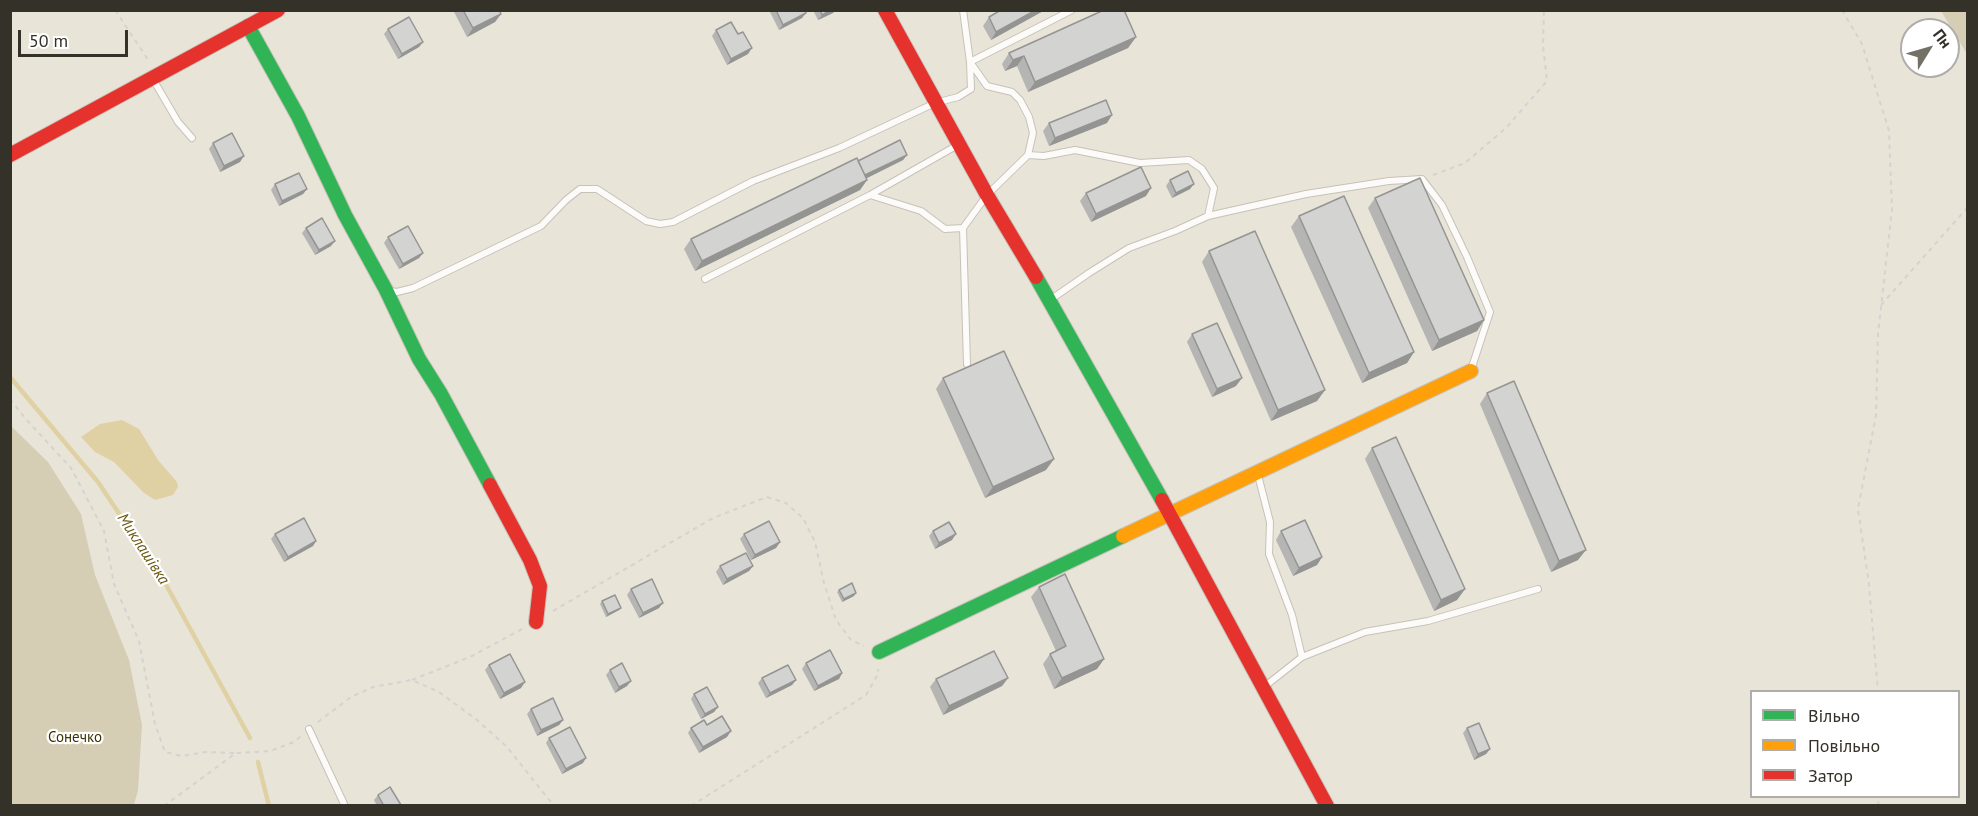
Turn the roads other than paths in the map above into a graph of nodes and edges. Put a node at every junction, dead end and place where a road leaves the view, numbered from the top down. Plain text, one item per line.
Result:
1 (278, 10) edge
2 (885, 10) edge
3 (963, 10) edge
4 (1072, 10) edge
5 (248, 26) junction
6 (970, 62) junction
7 (155, 76) junction
8 (935, 103) junction
9 (192, 138) dead end
10 (958, 145) junction
11 (10, 154) edge
12 (1028, 155) junction
13 (870, 195) junction
14 (987, 195) junction
15 (1208, 216) junction
16 (963, 228) junction
17 (705, 279) dead end
18 (386, 290) junction
19 (1050, 301) junction
20 (967, 364) dead end
21 (1471, 371) joint
22 (1258, 472) junction
23 (1170, 514) junction
24 (1538, 589) dead end
25 (536, 622) road end
26 (879, 652) road end
27 (1302, 657) junction
28 (1263, 687) junction
29 (309, 729) road end
30 (345, 806) edge
31 (1327, 806) edge

1 - 5 street
2 - 8 street
3 - 6 lane
4 - 6 lane
5 - 7 street
5 - 18 street
6 - 8 lane
6 - 12 lane
7 - 9 lane
7 - 11 street
8 - 10 street
8 - 18 lane
10 - 13 lane
10 - 14 street
12 - 14 lane
12 - 15 lane
13 - 16 lane
13 - 17 lane
14 - 16 lane
14 - 19 street
15 - 19 lane
15 - 21 lane
16 - 20 lane
18 - 25 street
19 - 23 street
21 - 22 street
22 - 23 street
22 - 27 lane
23 - 26 street
23 - 28 street
24 - 27 lane
27 - 28 lane
28 - 31 street
29 - 30 lane

